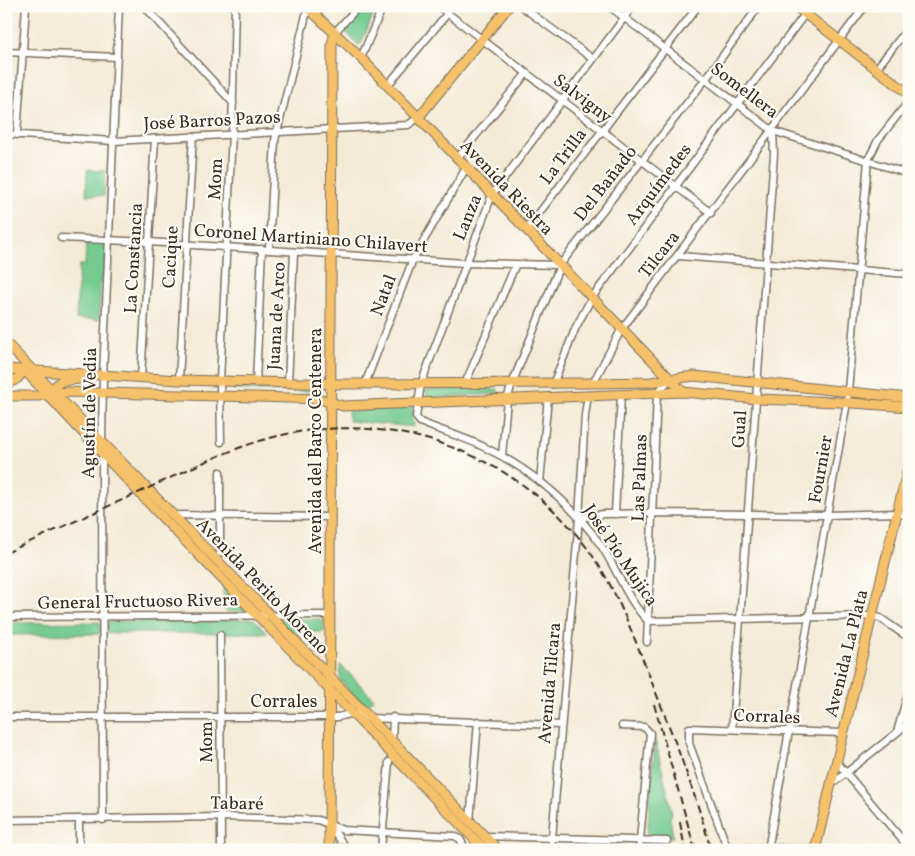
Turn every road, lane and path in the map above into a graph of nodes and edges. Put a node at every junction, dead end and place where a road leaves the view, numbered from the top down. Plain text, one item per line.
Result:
1 (26, 6) edge
2 (119, 6) edge
3 (144, 6) edge
4 (235, 6) edge
5 (359, 6) edge
6 (383, 6) edge
7 (438, 6) edge
8 (509, 6) edge
9 (521, 6) edge
10 (609, 6) edge
11 (633, 6) edge
12 (698, 6) edge
13 (759, 6) edge
14 (795, 6) edge
15 (865, 6) edge
16 (307, 7) edge
17 (447, 14) junction
18 (805, 14) junction
19 (624, 18) junction
20 (909, 27) edge
21 (335, 32) junction
22 (481, 40) junction
23 (839, 40) junction
24 (665, 49) junction
25 (6, 52) edge
26 (22, 53) junction
27 (117, 57) junction
28 (361, 58) junction
29 (593, 59) junction
30 (876, 69) junction
31 (526, 74) junction
32 (705, 80) junction
33 (387, 86) junction
34 (909, 94) edge
35 (561, 101) junction
36 (909, 102) edge
37 (233, 103) junction
38 (738, 105) junction
39 (418, 118) junction
40 (332, 130) junction
41 (601, 130) junction
42 (773, 130) junction
43 (278, 131) junction
44 (232, 133) junction
45 (6, 134) edge
46 (17, 134) junction
47 (193, 136) junction
48 (155, 139) junction
49 (113, 140) junction
50 (457, 159) junction
51 (868, 160) junction
52 (642, 161) junction
53 (466, 168) junction
54 (909, 174) edge
55 (674, 186) junction
56 (492, 195) junction
57 (711, 213) junction
58 (526, 230) junction
59 (61, 238) dead end
60 (109, 241) junction
61 (149, 242) junction
62 (185, 244) junction
63 (226, 247) junction
64 (265, 250) junction
65 (294, 252) junction
66 (332, 254) junction
67 (679, 256) junction
68 (413, 259) junction
69 (766, 262) junction
70 (465, 263) junction
71 (516, 266) junction
72 (560, 266) junction
73 (857, 270) junction
74 (909, 274) edge
75 (591, 299) junction
76 (621, 330) junction
77 (6, 343) edge
78 (6, 351) edge
79 (6, 369) edge
80 (29, 369) junction
81 (101, 376) junction
82 (140, 378) junction
83 (670, 379) junction
84 (178, 380) junction
85 (220, 381) junction
86 (256, 382) junction
87 (288, 383) junction
88 (593, 383) junction
89 (758, 383) junction
90 (332, 384) junction
91 (365, 384) junction
92 (421, 384) junction
93 (465, 384) junction
94 (512, 384) junction
95 (553, 384) junction
96 (6, 385) edge
97 (50, 392) junction
98 (103, 392) junction
99 (682, 392) junction
100 (658, 393) junction
101 (621, 394) junction
102 (588, 395) junction
103 (6, 396) edge
104 (220, 396) junction
105 (548, 397) junction
106 (847, 397) junction
107 (909, 398) edge
108 (507, 399) junction
109 (757, 399) junction
110 (332, 403) junction
111 (417, 403) junction
112 (909, 407) edge
113 (416, 417) joint
114 (102, 441) junction
115 (221, 442) dead end
116 (102, 454) junction
117 (502, 456) junction
118 (909, 464) edge
119 (220, 472) dead end
120 (540, 482) junction
121 (653, 513) junction
122 (748, 513) junction
123 (897, 513) junction
124 (615, 514) junction
125 (172, 515) junction
126 (828, 515) junction
127 (220, 516) junction
128 (909, 516) edge
129 (331, 517) junction
130 (579, 518) junction
131 (220, 553) dead end
132 (258, 615) junction
133 (270, 615) junction
134 (330, 616) junction
135 (810, 616) junction
136 (871, 616) junction
137 (6, 617) edge
138 (104, 617) junction
139 (739, 620) junction
140 (648, 621) junction
141 (220, 635) dead end
142 (909, 638) edge
143 (647, 642) dead end
144 (329, 677) junction
145 (329, 688) junction
146 (909, 690) edge
147 (354, 713) junction
148 (220, 716) junction
149 (329, 716) junction
150 (6, 717) edge
151 (101, 717) junction
152 (393, 717) junction
153 (368, 718) junction
154 (478, 721) junction
155 (909, 723) edge
156 (560, 724) junction
157 (622, 726) dead end
158 (732, 729) junction
159 (789, 732) junction
160 (897, 732) junction
161 (843, 733) junction
162 (392, 740) junction
163 (836, 761) junction
164 (388, 762) dead end
165 (846, 773) junction
166 (832, 784) junction
167 (222, 817) junction
168 (6, 820) edge
169 (79, 820) junction
170 (103, 820) junction
171 (470, 822) junction
172 (329, 824) junction
173 (383, 833) junction
174 (484, 836) junction
175 (552, 838) junction
176 (640, 840) junction
177 (667, 841) dead end
178 (908, 845) edge
179 (465, 846) edge
180 (728, 848) edge
181 (768, 848) edge
182 (346, 849) edge
183 (815, 849) edge
184 (79, 850) edge
185 (221, 850) edge
186 (329, 850) edge
187 (334, 850) edge
188 (381, 850) edge
189 (486, 850) edge
190 (498, 850) edge
191 (551, 850) edge
192 (639, 850) edge
193 (900, 850) edge

1 - 26 street
2 - 27 street, Agustín de Vedia
3 - 37 street
4 - 37 street, Mom
5 - 21 street
6 - 28 street
7 - 17 street, Salvigny
8 - 22 main road
9 - 29 street
10 - 19 street, Somellera
11 - 19 street, Lanza
12 - 24 street, La Trilla
13 - 32 street, Del Bañado
14 - 18 main road
15 - 23 street, Tilcara
16 - 21 main road, Avenida Riestra
16 - 43 street
17 - 22 street, Salvigny
17 - 33 street
18 - 23 main road
18 - 38 street, Arquímedes
19 - 24 street, Somellera
19 - 29 street, Lanza
20 - 30 street
21 - 28 main road, Avenida Riestra
21 - 40 main road, Avenida del Barco Centenera
22 - 31 street, Salvigny
22 - 39 main road
23 - 30 main road
23 - 42 street, Tilcara
24 - 32 street, Somellera
24 - 41 street, La Trilla
25 - 26 street
26 - 27 street
26 - 46 street
27 - 49 street, Agustín de Vedia
28 - 33 main road, Avenida Riestra
29 - 35 street, Lanza
30 - 34 main road
31 - 35 street, Salvigny
31 - 50 street
32 - 38 street, Somellera
32 - 52 street, Del Bañado
33 - 39 main road, Avenida Riestra
35 - 41 street, Salvigny
35 - 56 street, Lanza
36 - 51 street, Fournier
37 - 44 street, Mom
38 - 42 street, Somellera
38 - 55 street, Arquímedes
39 - 40 street, José Barros Pazos
39 - 50 main road, Avenida Riestra
40 - 43 street, José Barros Pazos
40 - 66 main road, Avenida del Barco Centenera
41 - 52 street, Salvigny
41 - 58 street, La Trilla
42 - 51 street, Somellera
42 - 57 street, Tilcara
42 - 69 street, Gual
43 - 44 street, José Barros Pazos
43 - 64 street
44 - 47 street, José Barros Pazos
44 - 63 street, Mom
45 - 46 street, José Barros Pazos
46 - 49 street, José Barros Pazos
47 - 48 street, José Barros Pazos
47 - 62 street, Cacique
48 - 49 street, José Barros Pazos
48 - 61 street, La Constancia
49 - 60 street, Agustín de Vedia
50 - 53 main road, Avenida Riestra
51 - 54 street, Somellera
51 - 73 street, Fournier
52 - 55 street, Salvigny
52 - 72 street, Del Bañado
53 - 56 main road, Avenida Riestra
53 - 68 street, Natal
55 - 57 street, Salvigny
55 - 75 street, Arquímedes
56 - 58 main road, Avenida Riestra
56 - 70 street, Lanza
57 - 67 street, Tilcara
58 - 72 main road, Avenida Riestra
59 - 60 street, Coronel Martiniano Chilavert
60 - 61 street, Coronel Martiniano Chilavert
60 - 81 street, Agustín de Vedia
61 - 62 street, Coronel Martiniano Chilavert
61 - 82 street, La Constancia
62 - 63 street, Coronel Martiniano Chilavert
62 - 84 street, Cacique
63 - 64 street, Coronel Martiniano Chilavert
63 - 85 street, Mom
64 - 65 street, Coronel Martiniano Chilavert
64 - 86 street
65 - 66 street, Coronel Martiniano Chilavert
65 - 87 street, Juana de Arco
66 - 68 street, Coronel Martiniano Chilavert
66 - 90 main road, Avenida del Barco Centenera
67 - 69 street
67 - 76 street, Tilcara
68 - 70 street, Coronel Martiniano Chilavert
68 - 91 street, Natal
69 - 73 street
69 - 89 street, Gual
70 - 71 street, Coronel Martiniano Chilavert
70 - 92 street, Lanza
71 - 72 street, Coronel Martiniano Chilavert
71 - 93 street
72 - 75 main road, Avenida Riestra
72 - 94 street, Del Bañado
73 - 74 street
73 - 106 street, Fournier
75 - 76 main road, Avenida Riestra
75 - 95 street, Arquímedes
76 - 83 main road, Avenida Riestra
76 - 88 street, Tilcara
77 - 80 main road, Avenida Perito Moreno
78 - 80 main road, Avenida Perito Moreno
79 - 80 main road
80 - 81 main road
80 - 96 main road
80 - 97 main road, Avenida Perito Moreno
81 - 82 main road
81 - 97 main road
81 - 98 street, Agustín de Vedia
82 - 84 main road
83 - 88 main road
83 - 89 main road
83 - 99 main road, Avenida Riestra
83 - 100 street
84 - 85 main road
85 - 86 main road
85 - 104 street, Mom
86 - 87 main road
87 - 90 main road
88 - 95 main road
88 - 102 main road, Tilcara
89 - 106 main road
89 - 109 street, Gual
90 - 91 main road
90 - 110 main road, Avenida del Barco Centenera
91 - 92 main road
92 - 93 main road
92 - 111 street, Lanza
93 - 94 main road
94 - 95 main road
94 - 108 street, Del Bañado
97 - 98 main road
97 - 103 main road
97 - 114 main road, Avenida Perito Moreno
97 - 116 main road, Avenida Perito Moreno
98 - 104 main road
98 - 114 street, Agustín de Vedia
99 - 100 main road
99 - 109 main road
100 - 101 main road
100 - 121 street, Las Palmas
101 - 102 main road
101 - 124 street
102 - 105 main road
102 - 130 street, Tilcara
104 - 110 main road
104 - 115 street, Mom
105 - 108 main road
105 - 120 street
106 - 107 main road
106 - 109 main road
106 - 112 main road
106 - 126 street, Fournier
108 - 111 main road
108 - 117 street, Del Bañado
109 - 122 street, Gual
110 - 111 main road
110 - 129 main road, Avenida del Barco Centenera
111 - 113 street, Lanza
113 - 117 street, José Pío Mujica
114 - 116 street, Agustín de Vedia
114 - 125 main road, Avenida Perito Moreno
116 - 132 main road, Avenida Perito Moreno
116 - 138 street, Agustín de Vedia
117 - 120 street, José Pío Mujica
118 - 123 main road, Avenida La Plata
119 - 127 street
120 - 130 street, José Pío Mujica
121 - 122 street
121 - 124 street
121 - 140 street, Las Palmas
122 - 126 street
122 - 139 street, Gual
123 - 126 street
123 - 128 street
123 - 136 main road, Avenida La Plata
124 - 130 street
125 - 127 street
125 - 133 main road, Avenida Perito Moreno
126 - 135 street, Fournier
127 - 129 street
127 - 131 street
129 - 134 main road, Avenida del Barco Centenera
130 - 140 street, José Pío Mujica
130 - 156 street, Avenida Tilcara
132 - 133 street, General Fructuoso Rivera
132 - 138 street, General Fructuoso Rivera
132 - 145 main road, Avenida Perito Moreno
133 - 134 street, General Fructuoso Rivera
133 - 144 main road, Avenida Perito Moreno
134 - 144 main road, Avenida del Barco Centenera
135 - 136 street
135 - 139 street
135 - 159 street, Fournier
136 - 142 street
136 - 161 main road, Avenida La Plata
137 - 138 street, General Fructuoso Rivera
138 - 151 street, Agustín de Vedia
139 - 140 street
139 - 158 street, Gual
140 - 143 street, Las Palmas
141 - 148 street, Mom
144 - 145 main road, Avenida del Barco Centenera
144 - 153 main road, Avenida Perito Moreno
145 - 147 main road, Avenida Perito Moreno
145 - 149 main road, Avenida del Barco Centenera
146 - 160 street
147 - 149 street, Corrales
147 - 153 street, Corrales
147 - 189 main road, Avenida Perito Moreno
148 - 149 street, Corrales
148 - 151 street, Corrales
148 - 167 street, Mom
149 - 172 main road, Avenida del Barco Centenera
150 - 151 street, Corrales
151 - 170 street, Agustín de Vedia
152 - 153 street, Corrales
152 - 154 street, Corrales
152 - 162 street
153 - 162 main road, Avenida Perito Moreno
154 - 156 street, Corrales
154 - 171 street
155 - 160 street
156 - 175 street, Avenida Tilcara
157 - 176 street
158 - 159 street, Corrales
158 - 180 street, Corrales
159 - 161 street, Corrales
159 - 181 street, Fournier
160 - 165 street
161 - 163 main road, Avenida La Plata
162 - 171 main road, Avenida Perito Moreno
163 - 165 street
163 - 166 main road, Avenida La Plata
164 - 173 street
165 - 166 street
165 - 178 street
166 - 183 main road, Avenida La Plata
167 - 170 street, Tabaré
167 - 172 street, Tabaré
167 - 185 street, Mom
168 - 169 street, Tabaré
169 - 170 street, Tabaré
169 - 184 street
171 - 174 main road, Avenida Perito Moreno
172 - 173 street, Tabaré
172 - 182 street
172 - 186 main road, Avenida del Barco Centenera
173 - 179 street, Tabaré
173 - 188 street
174 - 175 street
174 - 190 main road, Avenida Perito Moreno
175 - 176 street
175 - 191 street, Avenida Tilcara
176 - 177 street
176 - 192 street
178 - 193 street
180 - 181 street
181 - 183 street
182 - 187 main road

